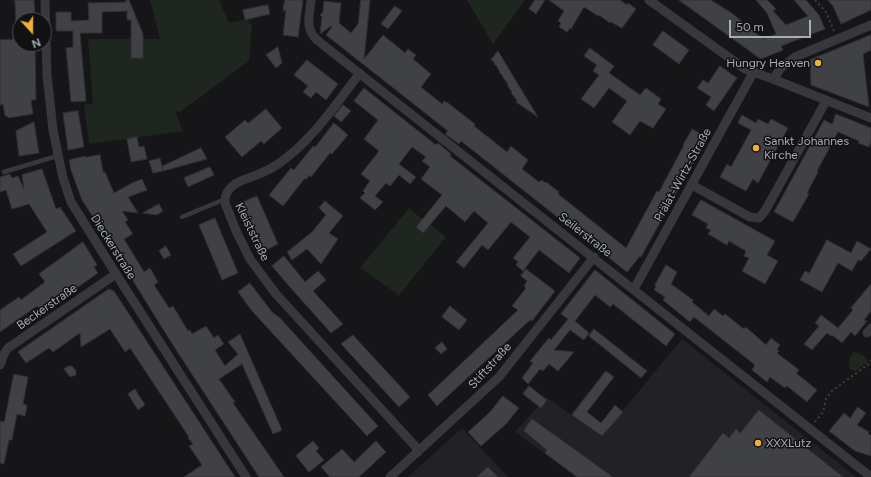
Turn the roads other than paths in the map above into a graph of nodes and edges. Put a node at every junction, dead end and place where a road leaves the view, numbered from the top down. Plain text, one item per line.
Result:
1 (45, 0) edge
2 (311, 0) edge
3 (649, 0) edge
4 (871, 25) edge
5 (360, 73) junction
6 (753, 73) junction
7 (774, 79) junction
8 (826, 101) junction
9 (871, 118) edge
10 (57, 156) junction
11 (4, 172) dead end
12 (692, 185) junction
13 (225, 199) junction
14 (182, 217) dead end
15 (594, 257) junction
16 (116, 274) junction
17 (634, 289) junction
18 (0, 366) edge
19 (418, 452) junction
20 (246, 477) edge
21 (390, 477) edge
22 (871, 477) edge

1 - 10 street, Dieckerstraße
2 - 5 street, Seilerstraße
3 - 6 street
4 - 7 street
5 - 13 street, Kleiststraße
5 - 15 street, Seilerstraße
6 - 7 street
6 - 12 street, Prälat-Wirtz-Straße
7 - 8 street
8 - 9 street
8 - 12 street
10 - 11 lane
10 - 16 street, Dieckerstraße
12 - 17 street, Prälat-Wirtz-Straße
13 - 14 lane
13 - 19 street, Kleiststraße
15 - 17 street, Seilerstraße
15 - 19 street, Stiftstraße
16 - 18 street, Beckerstraße
16 - 20 street, Dieckerstraße
17 - 22 street, Seilerstraße
19 - 21 street, Stiftstraße

